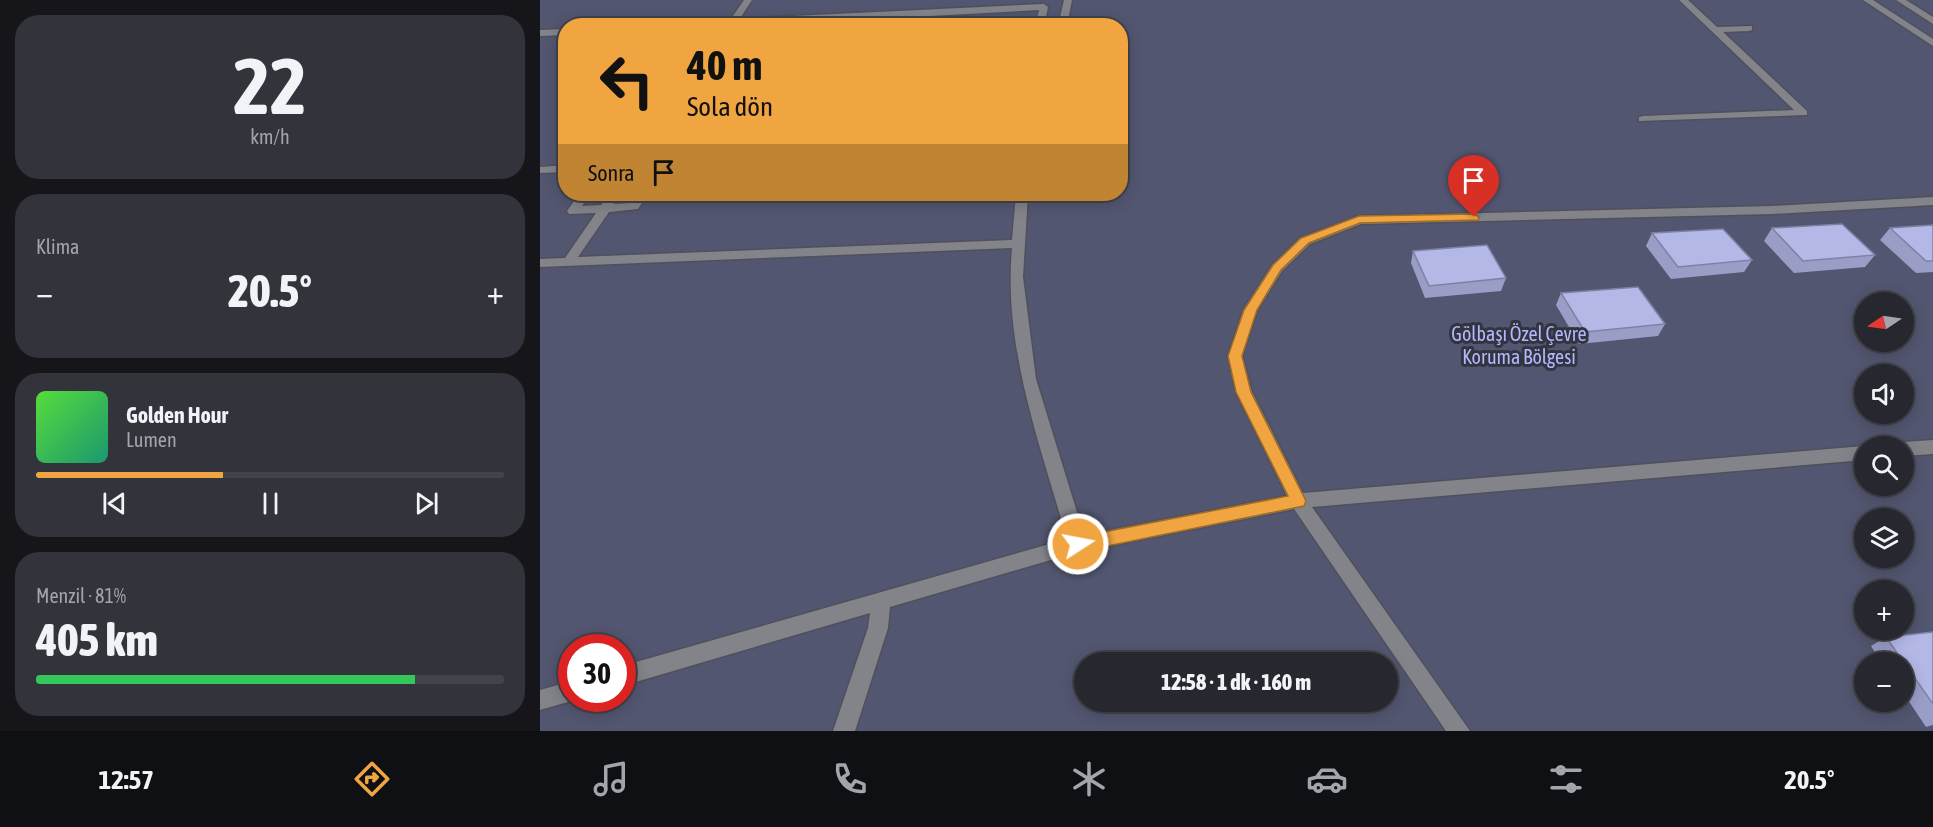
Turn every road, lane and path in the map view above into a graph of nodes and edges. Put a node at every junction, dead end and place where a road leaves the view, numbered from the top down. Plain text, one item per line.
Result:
1 (748, 0) edge
2 (1068, 0) edge
3 (1683, 0) edge
4 (1867, 0) edge
5 (1900, 0) edge
6 (736, 18) edge
7 (813, 18) edge
8 (1041, 18) edge
9 (1064, 18) edge
10 (1933, 21) edge
11 (1749, 28) dead end
12 (1933, 28) edge
13 (1715, 30) junction
14 (1913, 30) junction
15 (558, 32) edge
16 (540, 33) edge
17 (1933, 43) edge
18 (1643, 119) dead end
19 (558, 169) edge
20 (540, 170) edge
21 (580, 201) edge
22 (610, 201) edge
23 (637, 201) edge
24 (1021, 201) edge
25 (1933, 201) edge
26 (605, 208) junction
27 (1018, 244) junction
28 (569, 261) junction
29 (540, 262) edge
30 (1933, 447) edge
31 (1914, 449) edge
32 (1854, 454) edge
33 (1298, 501) junction
34 (1078, 544) junction
35 (881, 601) junction
36 (636, 672) edge
37 (558, 695) edge
38 (540, 700) edge
39 (844, 731) edge
40 (1459, 731) edge

1 - 6 street
2 - 9 street
3 - 13 street
4 - 14 street
5 - 10 street
7 - 8 street
11 - 13 street
12 - 14 street
13 - 18 street
14 - 17 street
15 - 16 street
19 - 20 street
21 - 26 street
22 - 26 street
23 - 26 street
24 - 27 street
25 - 33 street
26 - 28 street
27 - 28 street
27 - 34 street
28 - 29 street
30 - 31 street
32 - 33 street
33 - 34 street
33 - 40 street
34 - 35 street
35 - 36 street
35 - 39 street
37 - 38 street

